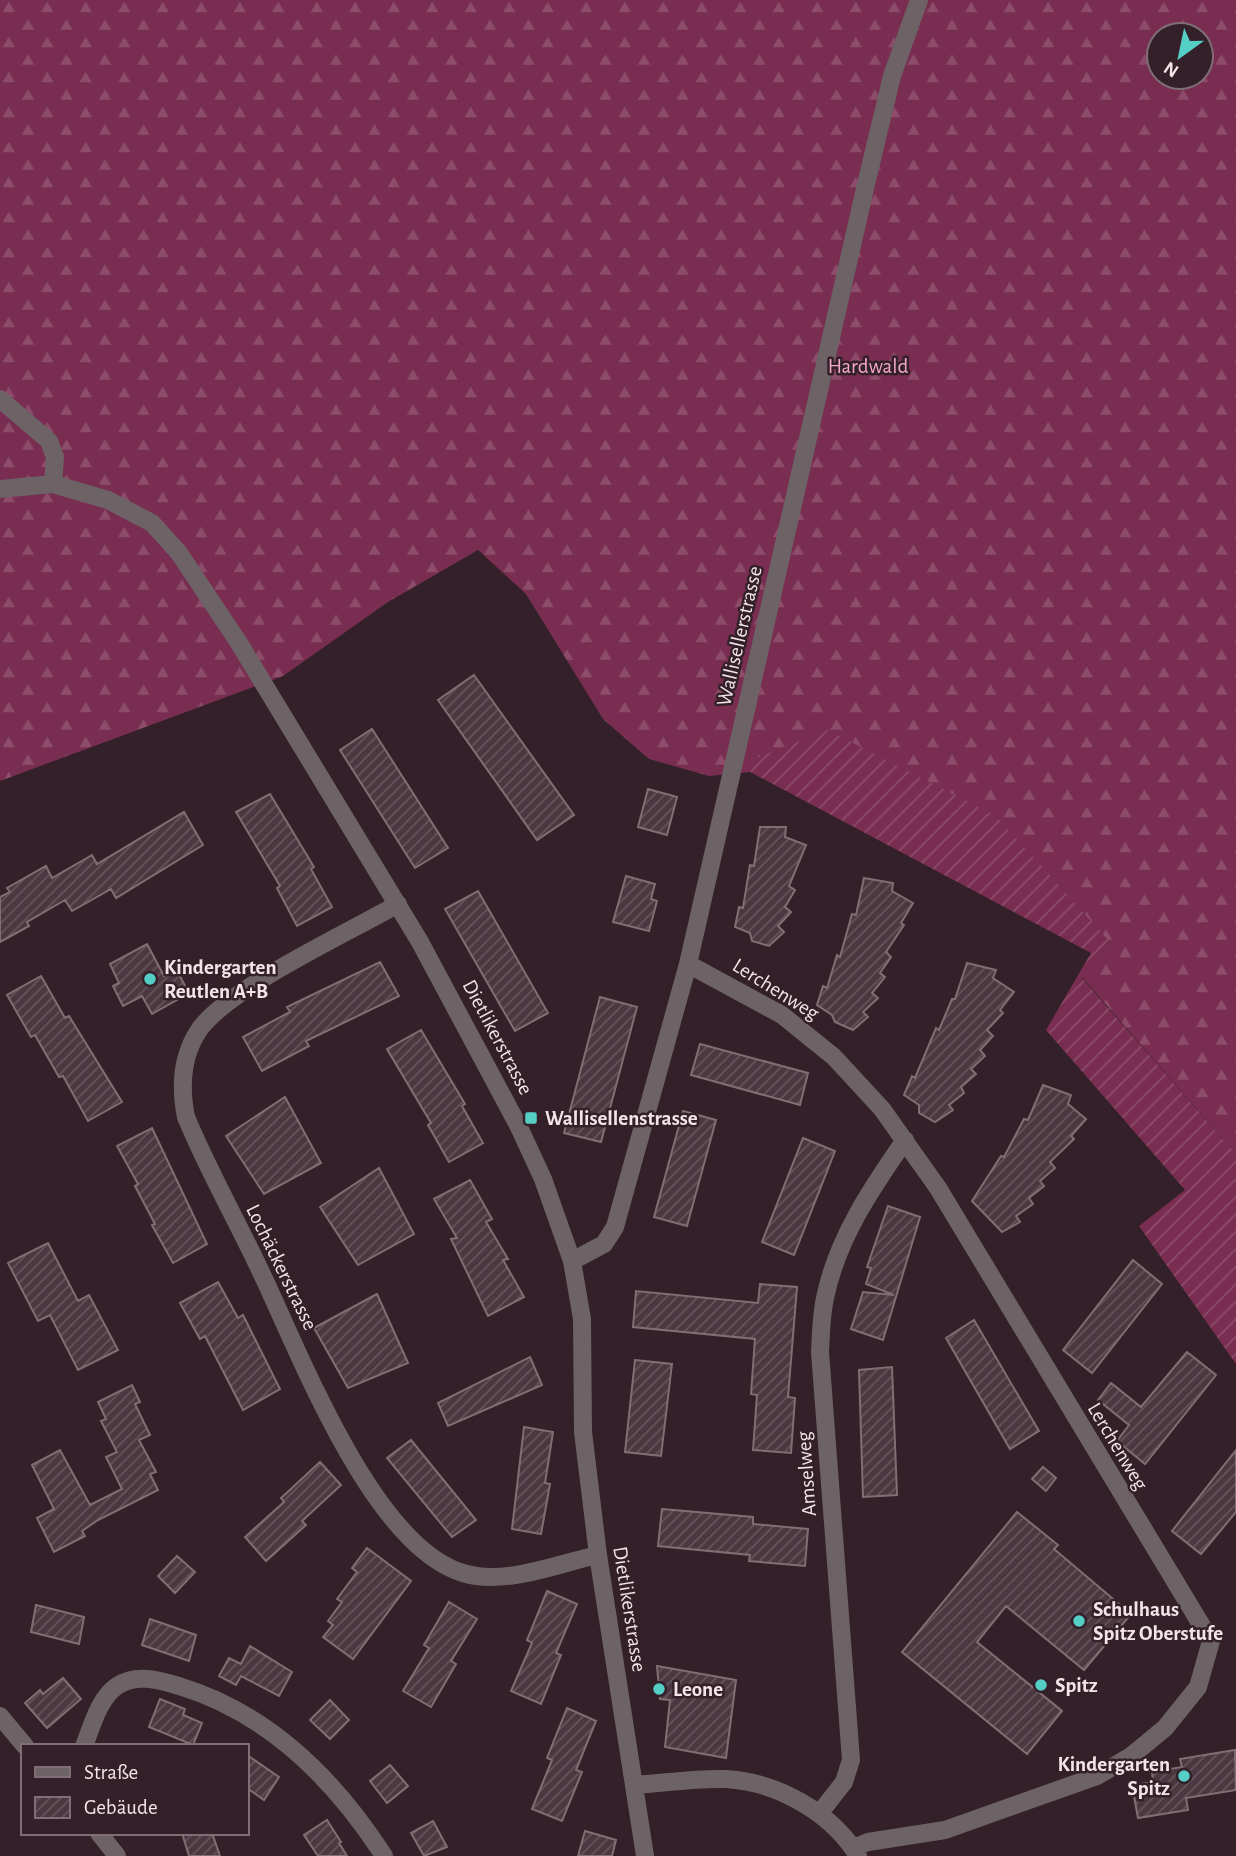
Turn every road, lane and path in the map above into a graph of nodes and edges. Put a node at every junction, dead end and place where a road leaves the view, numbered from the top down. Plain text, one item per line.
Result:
1 (919, 0) edge
2 (0, 399) edge
3 (53, 484) junction
4 (0, 489) edge
5 (398, 904) junction
6 (688, 964) junction
7 (905, 1140) junction
8 (572, 1261) junction
9 (598, 1555) junction
10 (0, 1716) edge
11 (24, 1744) edge
12 (85, 1744) edge
13 (634, 1784) junction
14 (819, 1814) junction
15 (101, 1835) edge
16 (855, 1852) edge
17 (117, 1856) edge
18 (384, 1856) edge
19 (645, 1856) edge

1 - 6 street, Wallisellerstrasse
2 - 3 street
3 - 4 street
3 - 5 street, Dietlikerstrasse
5 - 8 street, Dietlikerstrasse
5 - 9 street, Lochäckerstrasse
6 - 7 street, Lerchenweg
6 - 8 street, Wallisellerstrasse
7 - 14 street, Amselweg
7 - 16 street, Lerchenweg
8 - 9 street, Dietlikerstrasse
9 - 13 street, Dietlikerstrasse
10 - 11 street
12 - 18 street
13 - 14 street
13 - 19 street, Dietlikerstrasse
14 - 16 street
15 - 17 street

